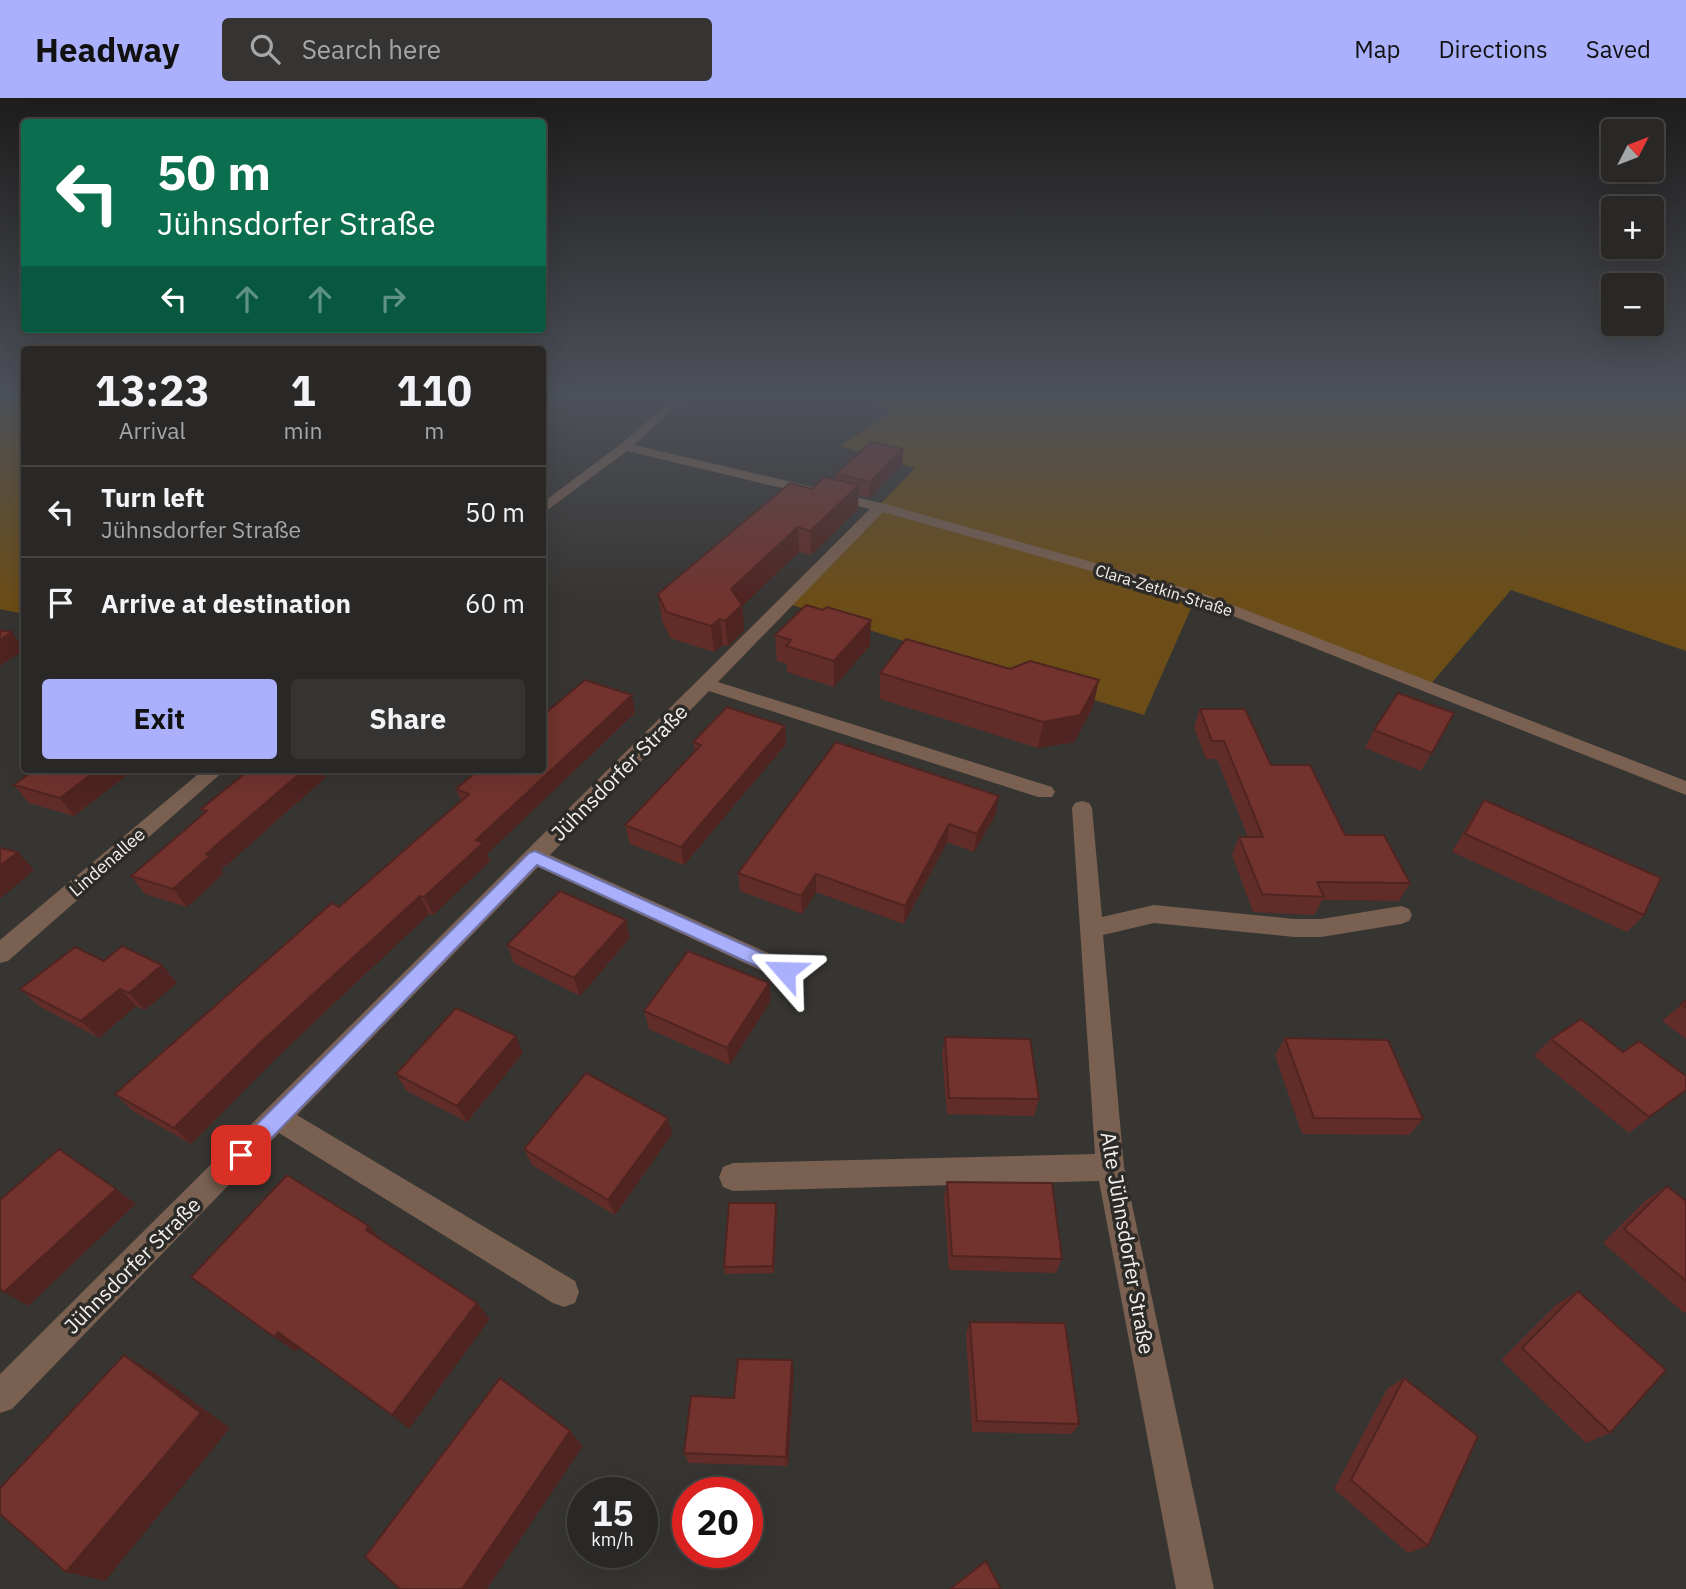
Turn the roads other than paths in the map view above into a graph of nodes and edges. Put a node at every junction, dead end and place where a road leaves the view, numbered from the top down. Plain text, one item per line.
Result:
1 (602, 465) edge
2 (700, 465) edge
3 (546, 507) edge
4 (880, 507) junction
5 (706, 684) junction
6 (211, 773) edge
7 (1686, 788) edge
8 (1045, 792) dead end
9 (1082, 808) dead end
10 (535, 857) junction
11 (1401, 915) dead end
12 (1091, 930) junction
13 (0, 954) edge
14 (785, 971) dead end
15 (278, 1118) junction
16 (1110, 1167) junction
17 (733, 1177) dead end
18 (564, 1292) dead end
19 (0, 1397) edge
20 (1195, 1589) edge

1 - 3 street
2 - 4 street, Clara-Zetkin-Straße
4 - 5 street, Jühnsdorfer Straße
4 - 7 street, Clara-Zetkin-Straße
5 - 8 street
5 - 10 street, Jühnsdorfer Straße
6 - 13 street, Lindenallee
9 - 12 street, Alte Jühnsdorfer Straße
10 - 14 street
10 - 15 street, Jühnsdorfer Straße
11 - 12 street
12 - 16 street, Alte Jühnsdorfer Straße
15 - 18 street
15 - 19 street, Jühnsdorfer Straße
16 - 17 street
16 - 20 street, Alte Jühnsdorfer Straße

